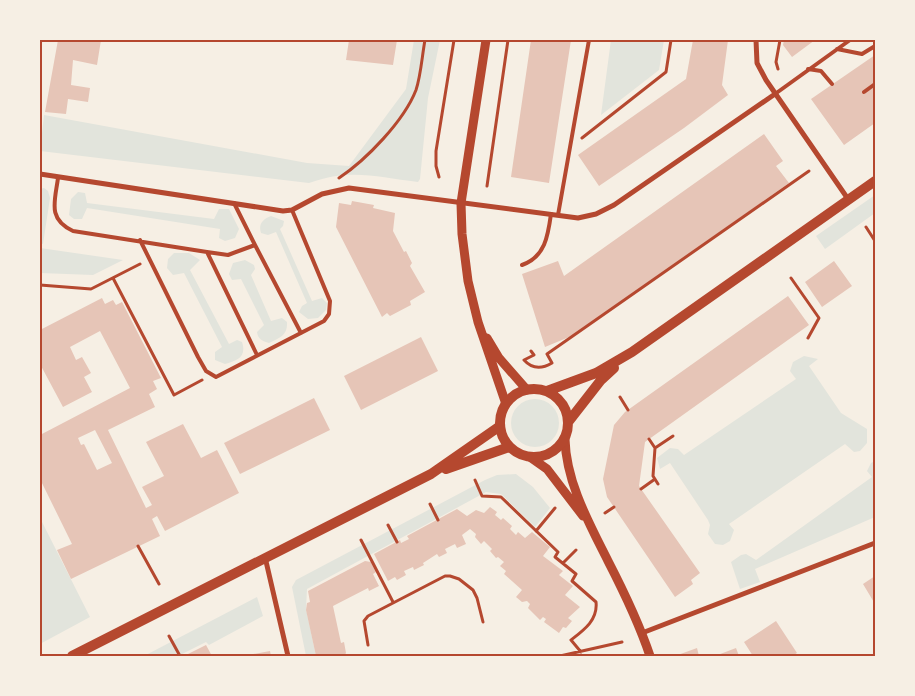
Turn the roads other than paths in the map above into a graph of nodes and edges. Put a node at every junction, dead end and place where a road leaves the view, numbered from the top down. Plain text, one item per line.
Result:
1 (486, 40) edge
2 (589, 40) edge
3 (756, 40) edge
4 (850, 40) edge
5 (875, 46) edge
6 (837, 49) junction
7 (808, 69) junction
8 (832, 84) dead end
9 (875, 84) edge
10 (864, 92) dead end
11 (775, 94) junction
12 (40, 174) edge
13 (58, 178) junction
14 (875, 181) edge
15 (848, 199) junction
16 (234, 203) junction
17 (461, 203) junction
18 (292, 210) junction
19 (551, 214) junction
20 (558, 215) junction
21 (140, 240) junction
22 (255, 245) junction
23 (207, 252) junction
24 (522, 265) dead end
25 (480, 328) junction
26 (301, 333) junction
27 (632, 352) junction
28 (257, 355) junction
29 (527, 390) junction
30 (547, 391) junction
31 (506, 404) junction
32 (569, 422) junction
33 (500, 426) junction
34 (565, 439) junction
35 (509, 447) junction
36 (530, 457) junction
37 (431, 474) junction
38 (589, 524) junction
39 (875, 543) edge
40 (265, 557) junction
41 (642, 633) junction
42 (76, 655) edge
43 (288, 656) edge
44 (650, 656) edge

1 - 17 street
2 - 20 lane
3 - 11 street
4 - 6 lane
5 - 6 lane
6 - 7 lane
7 - 8 lane
7 - 11 lane
9 - 10 lane
11 - 15 street
11 - 20 street
12 - 13 street
13 - 16 street
13 - 21 lane
14 - 15 main road
15 - 27 main road
16 - 18 street
16 - 22 lane
17 - 18 street
17 - 19 street
17 - 25 street
18 - 26 lane
19 - 20 street
19 - 24 lane
21 - 23 lane
21 - 28 lane
22 - 23 lane
22 - 26 lane
23 - 28 lane
25 - 29 street
25 - 31 street
26 - 28 lane
27 - 30 main road
27 - 32 main road
29 - 30 main road
29 - 31 main road
30 - 32 main road
31 - 33 main road
32 - 34 main road
33 - 35 main road
33 - 37 main road
34 - 36 main road
34 - 38 street
35 - 36 main road
35 - 37 main road
36 - 38 street
37 - 40 main road
38 - 41 street
39 - 41 street
40 - 42 main road
40 - 43 street
41 - 44 street

